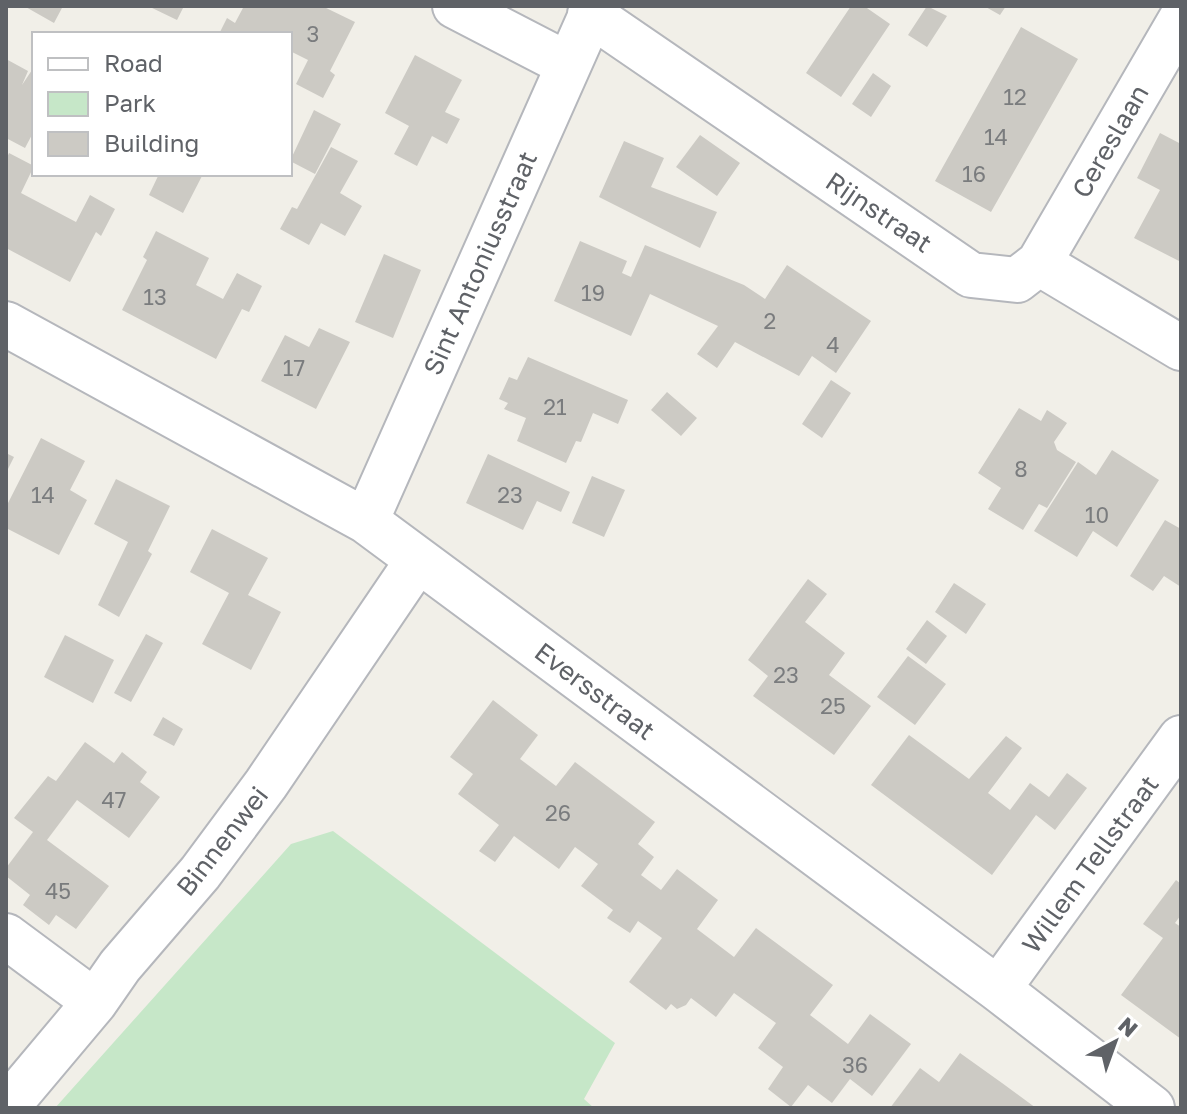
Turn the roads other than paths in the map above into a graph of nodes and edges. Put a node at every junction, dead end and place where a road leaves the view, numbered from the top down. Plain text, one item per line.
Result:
1 (455, 6) edge
2 (592, 10) edge
3 (1181, 19) edge
4 (567, 64) junction
5 (1039, 263) junction
6 (6, 324) edge
7 (1181, 348) edge
8 (366, 521) junction
9 (418, 560) junction
10 (1181, 738) edge
11 (6, 936) edge
12 (998, 989) junction
13 (95, 1002) junction
14 (6, 1108) edge
15 (1152, 1108) edge

1 - 4 street
2 - 4 street, Sint Antoniusstraat
2 - 5 street, Rijnstraat
3 - 5 street, Cereslaan
4 - 8 street, Sint Antoniusstraat
5 - 7 street
6 - 8 street, Eversstraat
8 - 9 street, Eversstraat
9 - 12 street, Eversstraat
9 - 13 street, Binnenwei
10 - 12 street, Willem Tellstraat
11 - 13 street
12 - 15 street, Eversstraat
13 - 14 street, Binnenwei

